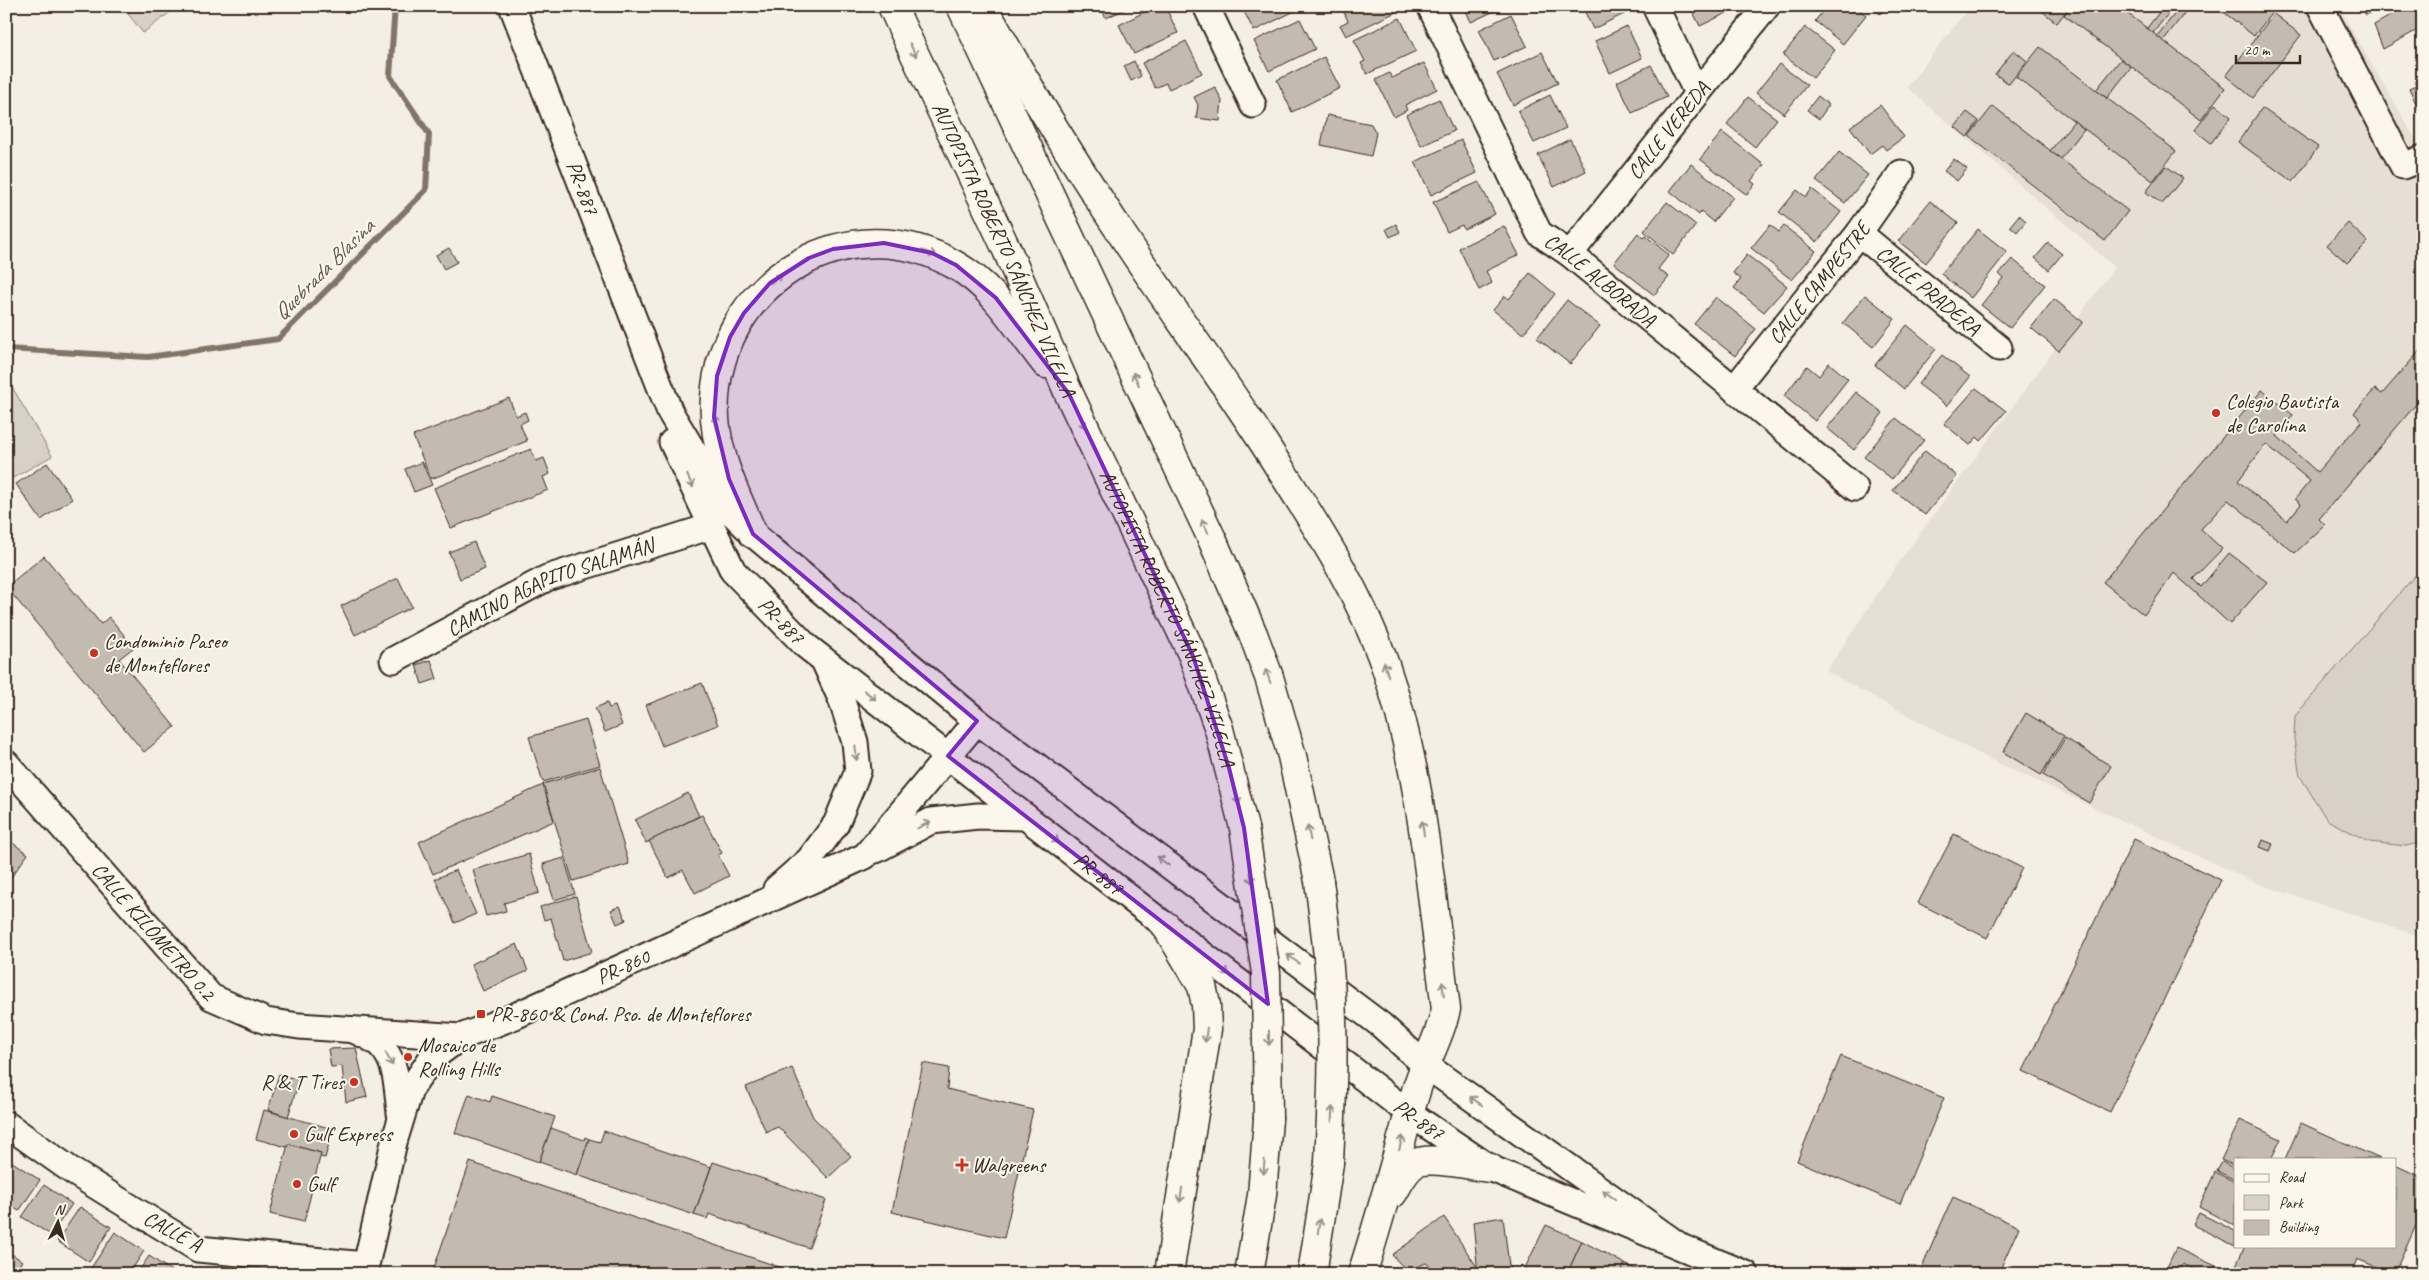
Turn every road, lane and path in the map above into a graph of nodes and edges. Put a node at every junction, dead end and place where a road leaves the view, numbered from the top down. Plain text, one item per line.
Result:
1 (512, 6) edge
2 (892, 6) edge
3 (962, 6) edge
4 (982, 6) edge
5 (1206, 6) edge
6 (1430, 6) edge
7 (1655, 6) edge
8 (1767, 6) edge
9 (2320, 6) edge
10 (1697, 93) junction
11 (1253, 105) dead end
12 (2413, 162) edge
13 (1902, 173) dead end
14 (1859, 233) junction
15 (1570, 254) junction
16 (1999, 348) dead end
17 (653, 369) junction
18 (1734, 389) junction
19 (1069, 394) junction
20 (1855, 488) dead end
21 (712, 526) junction
22 (753, 534) junction
23 (822, 659) junction
24 (393, 660) dead end
25 (977, 722) junction
26 (948, 756) junction
27 (6, 763) edge
28 (1026, 817) junction
29 (865, 856) junction
30 (760, 904) junction
31 (1166, 926) junction
32 (352, 1029) junction
33 (461, 1036) junction
34 (1424, 1064) junction
35 (1409, 1113) junction
36 (401, 1122) junction
37 (6, 1124) edge
38 (1490, 1168) junction
39 (1384, 1207) junction
40 (1677, 1244) junction
41 (365, 1269) edge
42 (1169, 1274) edge
43 (1248, 1274) edge
44 (1312, 1274) edge
45 (1362, 1274) edge
46 (1746, 1274) edge

1 - 17 street, PR-887
2 -> 19 highway, AUTOPISTA ROBERTO SÁNCHEZ VILELLA
44 -> 3 highway, bridge
34 -> 4 highway
5 - 11 street
6 - 15 street, CALLE ALBORADA
7 - 10 street
8 - 10 street, CALLE VEREDA
9 - 12 street
10 - 15 street, CALLE VEREDA
13 - 14 street, CALLE CAMPESTRE
14 - 16 street, CALLE PRADERA
14 - 18 street, CALLE CAMPESTRE
15 - 18 street, CALLE ALBORADA
17 -> 21 street, PR-887
17 - 22 street, PR-887
18 - 20 street, CALLE ALBORADA
22 -> 19 highway
19 -> 43 highway, AUTOPISTA ROBERTO SÁNCHEZ VILELLA, bridge
21 - 23 street, PR-887
21 - 24 street, CAMINO AGAPITO SALAMÁN
22 - 25 street, PR-887
23 -> 26 street, PR-887
23 -> 30 street
25 - 26 street, PR-860 / PR-860
34 -> 25 street, PR-887
26 - 28 street, PR-887
26 - 29 street, PR-860 / PR-860
27 - 32 street, CALLE KILÓMETRO 0.2
29 -> 28 street
28 -> 31 street, PR-887
29 - 30 street, PR-860 / PR-860
30 - 33 street, PR-860 / PR-860
31 -> 35 street, PR-887
31 -> 42 highway
32 - 33 street, CALLE KILÓMETRO 0.2
32 -> 36 street
33 - 36 street, PR-860 / PR-860
34 - 35 highway
40 -> 34 street, PR-887
35 - 38 street, PR-887
39 -> 35 highway
36 - 41 street, PR-860 / PR-860
37 - 41 street, CALLE A
38 - 39 highway
38 - 40 street, PR-887
39 - 45 highway
40 - 46 street, PR-887

